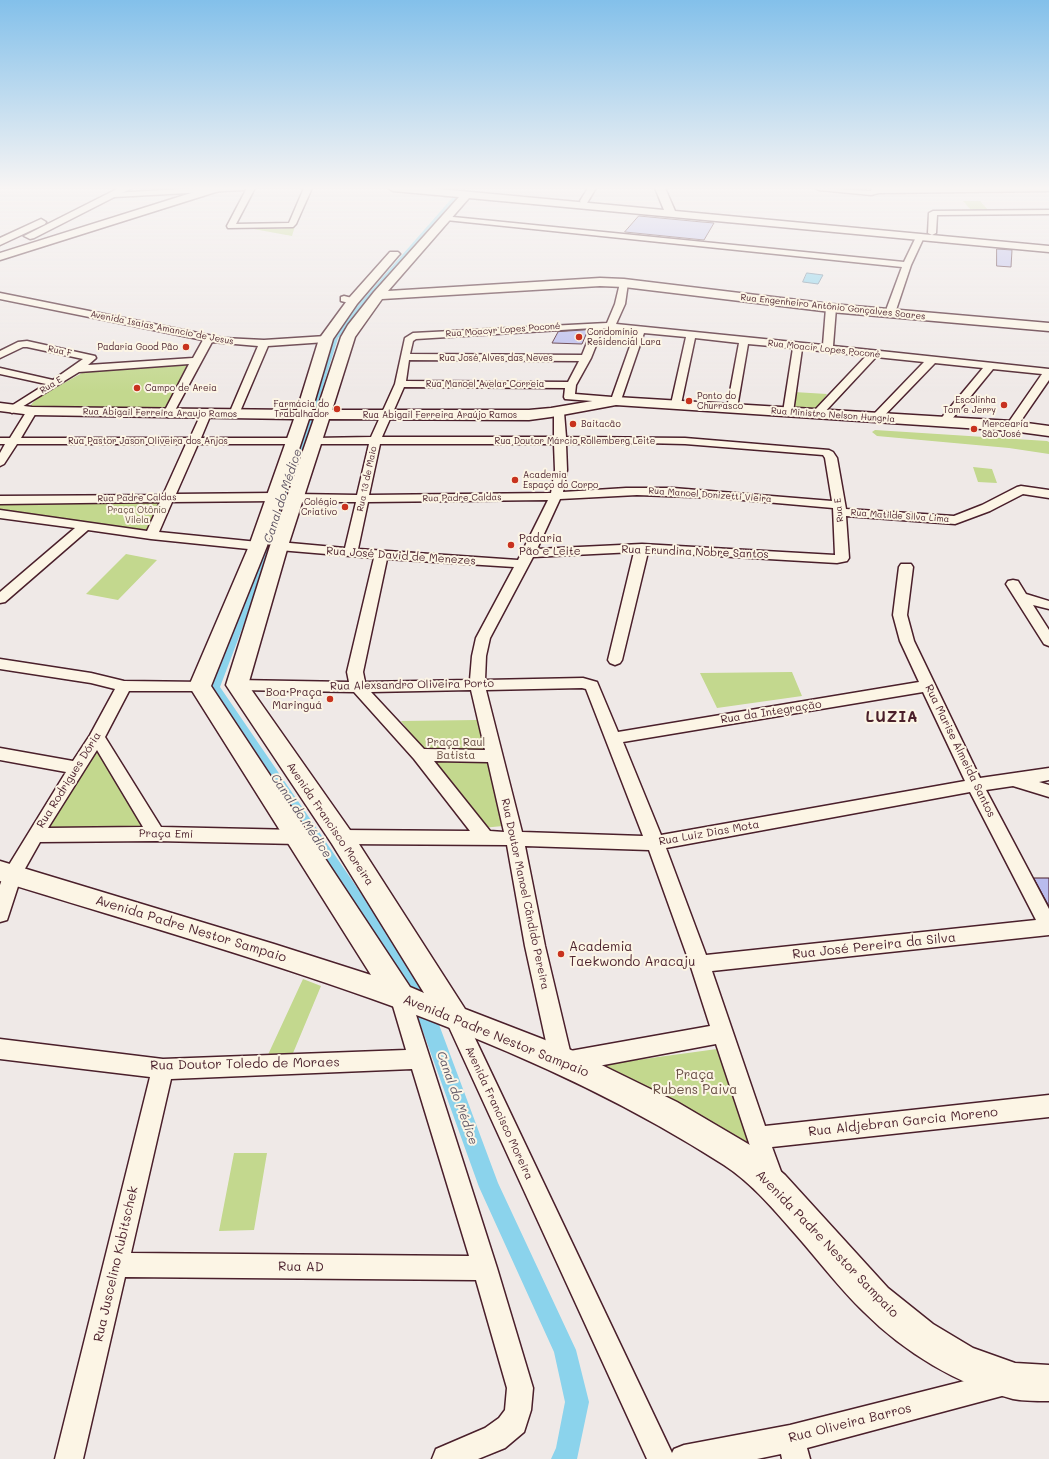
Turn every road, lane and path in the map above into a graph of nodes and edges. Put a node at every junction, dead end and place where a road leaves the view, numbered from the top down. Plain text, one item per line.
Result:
1 (389, 256) edge
2 (412, 256) edge
3 (820, 256) edge
4 (911, 256) edge
5 (907, 265) junction
6 (624, 283) junction
7 (378, 295) junction
8 (0, 296) edge
9 (831, 308) junction
10 (890, 313) junction
11 (599, 325) junction
12 (610, 326) junction
13 (1049, 327) edge
14 (640, 330) junction
15 (691, 335) junction
16 (208, 339) junction
17 (326, 339) junction
18 (408, 340) joint
19 (744, 341) junction
20 (264, 343) junction
21 (798, 346) junction
22 (828, 349) junction
23 (873, 354) junction
24 (0, 355) edge
25 (406, 357) junction
26 (586, 358) junction
27 (90, 360) joint
28 (932, 360) junction
29 (196, 361) junction
30 (990, 366) junction
31 (77, 369) junction
32 (0, 372) edge
33 (1049, 372) edge
34 (54, 383) junction
35 (400, 384) junction
36 (571, 385) junction
37 (616, 401) junction
38 (676, 404) junction
39 (732, 408) junction
40 (6, 409) edge
41 (32, 411) junction
42 (559, 412) junction
43 (788, 412) junction
44 (168, 414) junction
45 (206, 414) junction
46 (234, 414) junction
47 (817, 414) junction
48 (313, 415) junction
49 (388, 415) junction
50 (876, 418) junction
51 (944, 422) junction
52 (1012, 426) junction
53 (1049, 431) edge
54 (0, 441) edge
55 (13, 441) junction
56 (194, 441) junction
57 (295, 441) junction
58 (315, 441) junction
59 (375, 441) junction
60 (560, 441) junction
61 (831, 458) joint
62 (0, 462) edge
63 (1049, 494) edge
64 (556, 496) junction
65 (274, 497) junction
66 (168, 498) junction
67 (296, 498) junction
68 (364, 499) junction
69 (0, 500) edge
70 (839, 508) junction
71 (0, 514) edge
72 (84, 527) junction
73 (151, 535) junction
74 (258, 546) junction
75 (279, 546) junction
76 (642, 548) junction
77 (351, 552) junction
78 (381, 555) junction
79 (526, 559) junction
80 (837, 560) joint
81 (906, 567) dead end
82 (1013, 584) dead end
83 (1022, 597) junction
84 (0, 599) edge
85 (1049, 605) edge
86 (1049, 642) edge
87 (615, 660) dead end
88 (0, 664) edge
89 (235, 685) junction
90 (477, 685) junction
91 (124, 686) junction
92 (201, 686) junction
93 (928, 686) junction
94 (358, 687) junction
95 (96, 737) junction
96 (614, 738) junction
97 (0, 754) edge
98 (420, 755) junction
99 (493, 756) junction
100 (76, 768) junction
101 (1049, 774) edge
102 (1016, 780) junction
103 (975, 785) junction
104 (1049, 791) edge
105 (156, 834) junction
106 (34, 835) junction
107 (298, 837) junction
108 (341, 837) junction
109 (485, 838) junction
110 (515, 839) junction
111 (655, 843) junction
112 (6, 872) edge
113 (0, 914) edge
114 (1049, 927) edge
115 (700, 964) junction
116 (402, 997) junction
117 (450, 1015) junction
118 (722, 1033) junction
119 (0, 1048) edge
120 (418, 1059) junction
121 (563, 1061) junction
122 (163, 1069) junction
123 (1049, 1106) edge
124 (758, 1138) junction
125 (774, 1186) junction
126 (116, 1265) junction
127 (484, 1268) junction
128 (1015, 1381) junction
129 (1049, 1383) edge
130 (793, 1449) edge
131 (69, 1459) edge
132 (446, 1459) edge
133 (661, 1459) edge
134 (684, 1459) edge

1 - 17 street
2 - 7 street
3 - 5 street
4 - 5 street
5 - 10 street
6 - 7 street, Rua Engenheiro Antônio Gonçalves Soares
6 - 9 street, Rua Engenheiro Antônio Gonçalves Soares
6 - 12 street
7 - 48 street
8 - 16 street, Avenida Isaías Amancio de Jesus
9 - 10 street, Rua Engenheiro Antônio Gonçalves Soares
9 - 22 street
10 - 13 street, Rua Engenheiro Antônio Gonçalves Soares
11 - 12 street, Rua Moacir Lopes Poconé
11 - 18 street, Rua Moacyr Lopes Poconé
11 - 26 street
12 - 14 street, Rua Moacir Lopes Poconé
14 - 15 street, Rua Moacir Lopes Poconé
14 - 37 street
15 - 19 street, Rua Moacir Lopes Poconé
15 - 38 street
16 - 20 street, Avenida Isaías Amancio de Jesus
16 - 29 street
17 - 20 street, Avenida Isaías Amancio de Jesus
17 - 48 street
18 - 25 street, Rua 13 de Maio
19 - 21 street, Rua Moacir Lopes Poconé
19 - 39 street
20 - 46 street
21 - 22 street, Rua Moacir Lopes Poconé
21 - 43 street
22 - 23 street, Rua Moacir Lopes Poconé
23 - 28 street, Rua Moacir Lopes Poconé
23 - 47 street
24 - 27 street, Rua F
25 - 26 street, Rua José Alves das Neves
25 - 35 street, Rua 13 de Maio
26 - 36 street
27 - 31 street, Rua E
28 - 30 street, Rua Moacir Lopes Poconé
28 - 50 street
29 - 31 street
29 - 44 street
30 - 33 street, Rua Moacir Lopes Poconé
30 - 51 street
31 - 34 street, Rua E
32 - 34 street
33 - 52 street
34 - 40 street, Rua E
35 - 36 street, Rua Manoel Avelar Correia
35 - 49 street, Rua 13 de Maio
36 - 37 street, Rua Ministro Nelson Hungria
37 - 38 street, Rua Ministro Nelson Hungria
37 - 42 street, Rua Ministro Nelson Hungria
38 - 39 street, Rua Ministro Nelson Hungria
39 - 43 street, Rua Ministro Nelson Hungria
40 - 41 street, Rua Abigail Ferreira Araujo Ramos
41 - 44 street, Rua Abigail Ferreira Araujo Ramos
41 - 55 street
42 - 49 street, Rua Abigail Ferreira Araújo Ramos
42 - 60 street, Rua Doutor Manoel Cândido Pereira
43 - 47 street, Rua Ministro Nelson Hungria
44 - 45 street, Rua Abigail Ferreira Araujo Ramos
45 - 46 street, Rua Abigail Ferreira Araujo Ramos
45 - 56 street
46 - 48 street, Rua Abigail Ferreira Araujo Ramos
47 - 50 street, Rua Ministro Nelson Hungria
48 - 49 street, Rua Abigail Ferreira Araújo Ramos
48 - 57 street
48 - 58 street
49 - 59 street, Rua 13 de Maio
50 - 51 street, Rua Ministro Nelson Hungria
51 - 52 street, Rua Ministro Nelson Hungria
52 - 53 street, Rua Ministro Nelson Hungria
54 - 55 street, Rua Pastor Jason Oliveira dos Anjos
55 - 56 street, Rua Pastor Jason Oliveira dos Anjos
55 - 62 street
56 - 57 street, Rua Pastor Jason Oliveira dos Anjos
56 - 66 street
57 - 65 street
58 - 59 street, Rua Doutor Márcio Rollemberg Leite
58 - 67 street
59 - 60 street, Rua Doutor Márcio Rollemberg Leite
59 - 68 street, Rua 13 de Maio
60 - 61 street, Rua Doutor Márcio Rollemberg Leite
60 - 64 street, Rua Doutor Manoel Cândido Pereira
61 - 70 street, Rua E
63 - 70 street, Rua Matilde Silva Lima
64 - 68 street, Rua Padre Caldas
64 - 70 street, Rua Manoel Donizetti Vieira
64 - 79 street, Rua Doutor Manoel Cândido Pereira
65 - 66 street, Rua Padre Caldas
65 - 74 street
66 - 69 street, Rua Padre Caldas
66 - 73 street
67 - 68 street, Rua Padre Caldas
67 - 75 street
68 - 77 street, Rua 13 de Maio
70 - 80 street, Rua E
71 - 72 street
72 - 73 street
72 - 84 street
73 - 74 street
74 - 92 street
75 - 77 street, Rua José David de Menezes
75 - 89 street
76 - 79 street, Rua Erundina Nobre Santos
76 - 80 street, Rua Erundina Nobre Santos
76 - 87 street
77 - 78 street, Rua José David de Menezes
78 - 79 street, Rua José David de Menezes
78 - 94 street
79 - 90 street, Rua Doutor Manoel Cândido Pereira
81 - 93 street, Rua Marise Almeida Santos
82 - 83 street
83 - 85 street
83 - 86 street
88 - 91 street
89 - 92 street
89 - 94 street, Rua Alexsandro Oliveira Porto
89 - 108 street, Avenida Francisco Moreira
90 - 94 street, Rua Alexsandro Oliveira Porto
90 - 96 street, Rua Alexsandro Oliveira Porto
90 - 99 street, Rua Doutor Manoel Cândido Pereira
91 - 92 street
91 - 95 street, Rua Rodrigues Dória
92 - 107 street
93 - 96 street, Rua da Integração
93 - 103 street, Rua Marise Almeida Santos
94 - 98 street
95 - 100 street, Rua Rodrigues Dória
95 - 105 street
96 - 111 street
97 - 100 street
98 - 99 street
98 - 109 street
99 - 110 street, Rua Doutor Manoel Cândido Pereira
100 - 106 street, Rua Rodrigues Dória
101 - 102 street, Rua Luiz Dias Mota
102 - 103 street, Rua Luiz Dias Mota
102 - 104 street
103 - 111 street, Rua Luiz Dias Mota
103 - 114 street, Rua Marise Almeida Santos
105 - 106 street, Praça Emi
105 - 107 street, Praça Emi
106 - 112 street, Rua Rodrigues Dória
107 - 116 street
108 - 109 street, Rua Luiz Dias Mota
108 - 117 street, Avenida Francisco Moreira
109 - 110 street, Rua Luiz Dias Mota
110 - 111 street, Rua Luiz Dias Mota
110 - 121 street, Rua Doutor Manoel Cândido Pereira
111 - 115 street
112 - 113 street, Rua Rodrigues Dória
112 - 116 street, Avenida Padre Nestor Sampaio
114 - 115 street, Rua José Pereira da Silva
115 - 118 street
116 - 117 street, Avenida Padre Nestor Sampaio
116 - 120 street
117 - 121 street, Avenida Padre Nestor Sampaio
117 - 133 street, Avenida Francisco Moreira
118 - 121 street
118 - 124 street
119 - 122 street, Rua Doutor Toledo de Moraes
120 - 122 street, Rua Doutor Toledo de Moraes
120 - 127 street
121 - 125 street, Avenida Padre Nestor Sampaio
122 - 126 street, Rua Juscelino Kubitschek
123 - 124 street, Rua Aldjebran Garcia Moreno
124 - 125 street
125 - 128 street, Avenida Padre Nestor Sampaio
126 - 127 street, Rua AD
126 - 131 street, Rua Juscelino Kubitschek
127 - 132 street
128 - 129 street, Avenida Padre Nestor Sampaio
128 - 130 street, Rua Oliveira Barros
130 - 134 street, Rua Oliveira Barros

